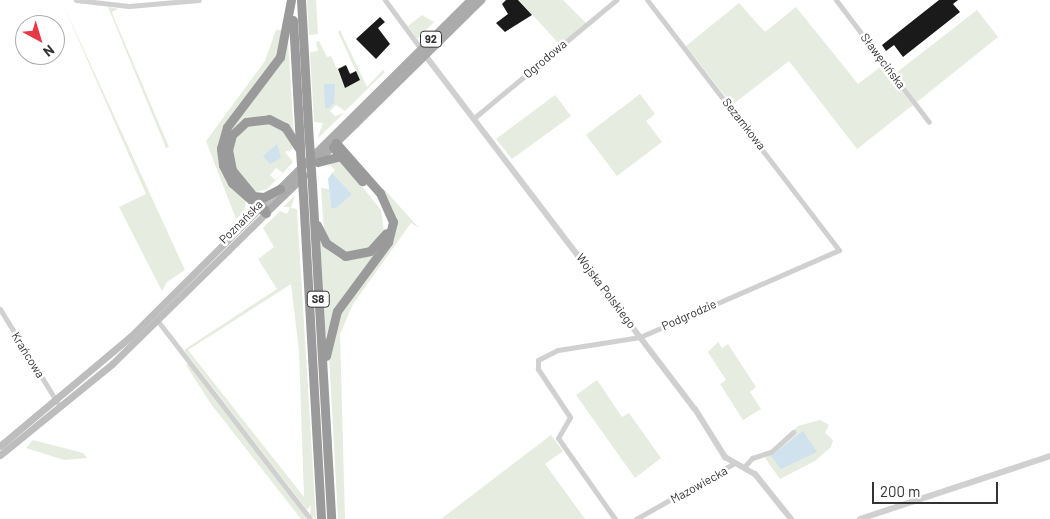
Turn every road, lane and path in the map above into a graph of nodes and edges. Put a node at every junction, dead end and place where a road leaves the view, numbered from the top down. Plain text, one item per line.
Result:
1 (76, 0) edge
2 (199, 0) edge
3 (291, 0) edge
4 (301, 0) edge
5 (385, 0) edge
6 (471, 0) edge
7 (481, 0) edge
8 (616, 0) edge
9 (647, 0) edge
10 (836, 0) edge
11 (108, 3) edge
12 (423, 52) junction
13 (474, 118) junction
14 (929, 122) dead end
15 (333, 143) junction
16 (300, 150) junction
17 (341, 156) junction
18 (318, 162) junction
19 (280, 189) junction
20 (253, 196) junction
21 (262, 210) junction
22 (314, 218) junction
23 (839, 250) joint
24 (0, 309) edge
25 (157, 320) junction
26 (640, 337) junction
27 (323, 381) junction
28 (58, 403) junction
29 (793, 432) dead end
30 (2, 449) edge
31 (1050, 456) edge
32 (733, 464) junction
33 (744, 467) junction
34 (865, 518) edge
35 (310, 519) edge
36 (322, 519) edge
37 (331, 519) edge
38 (615, 519) edge
39 (636, 519) edge
40 (791, 519) edge

1 - 11 street
2 - 11 street
3 - 16 highway, S8
3 - 21 highway
4 - 22 highway, S8, bridge
5 - 12 street
6 - 12 main road, Poznańska / 92
7 - 12 main road, Poznańska / 92
8 - 13 street, Ogrodowa
9 - 23 street, Sezamkowa
10 - 14 street, Sławęcińska
12 - 13 street, Wojska Polskiego
12 - 15 main road, Poznańska / 92
13 - 26 street, Wojska Polskiego
15 - 17 highway
15 - 18 main road, Poznańska / 92
15 - 19 main road, Poznańska / 92
15 - 27 highway
16 - 20 highway
16 - 36 highway, S8, bridge
17 - 18 highway
17 - 22 highway
18 - 21 main road, Poznańska / 92
19 - 20 highway
19 - 21 main road, Poznańska
20 - 21 highway
21 - 25 main road, Poznańska
21 - 28 main road, Poznańska
22 - 27 highway, S8
23 - 26 street, Podgrodzie
24 - 28 street, Krańcowa
25 - 28 main road, Poznańska
25 - 35 street
26 - 32 street, Wojska Polskiego
26 - 38 street, Podgrodzie
27 - 37 highway, S8
28 - 30 main road, Poznańska
29 - 33 street, Mazowiecka
31 - 34 street
32 - 33 street
32 - 39 street, Mazowiecka
33 - 40 street

